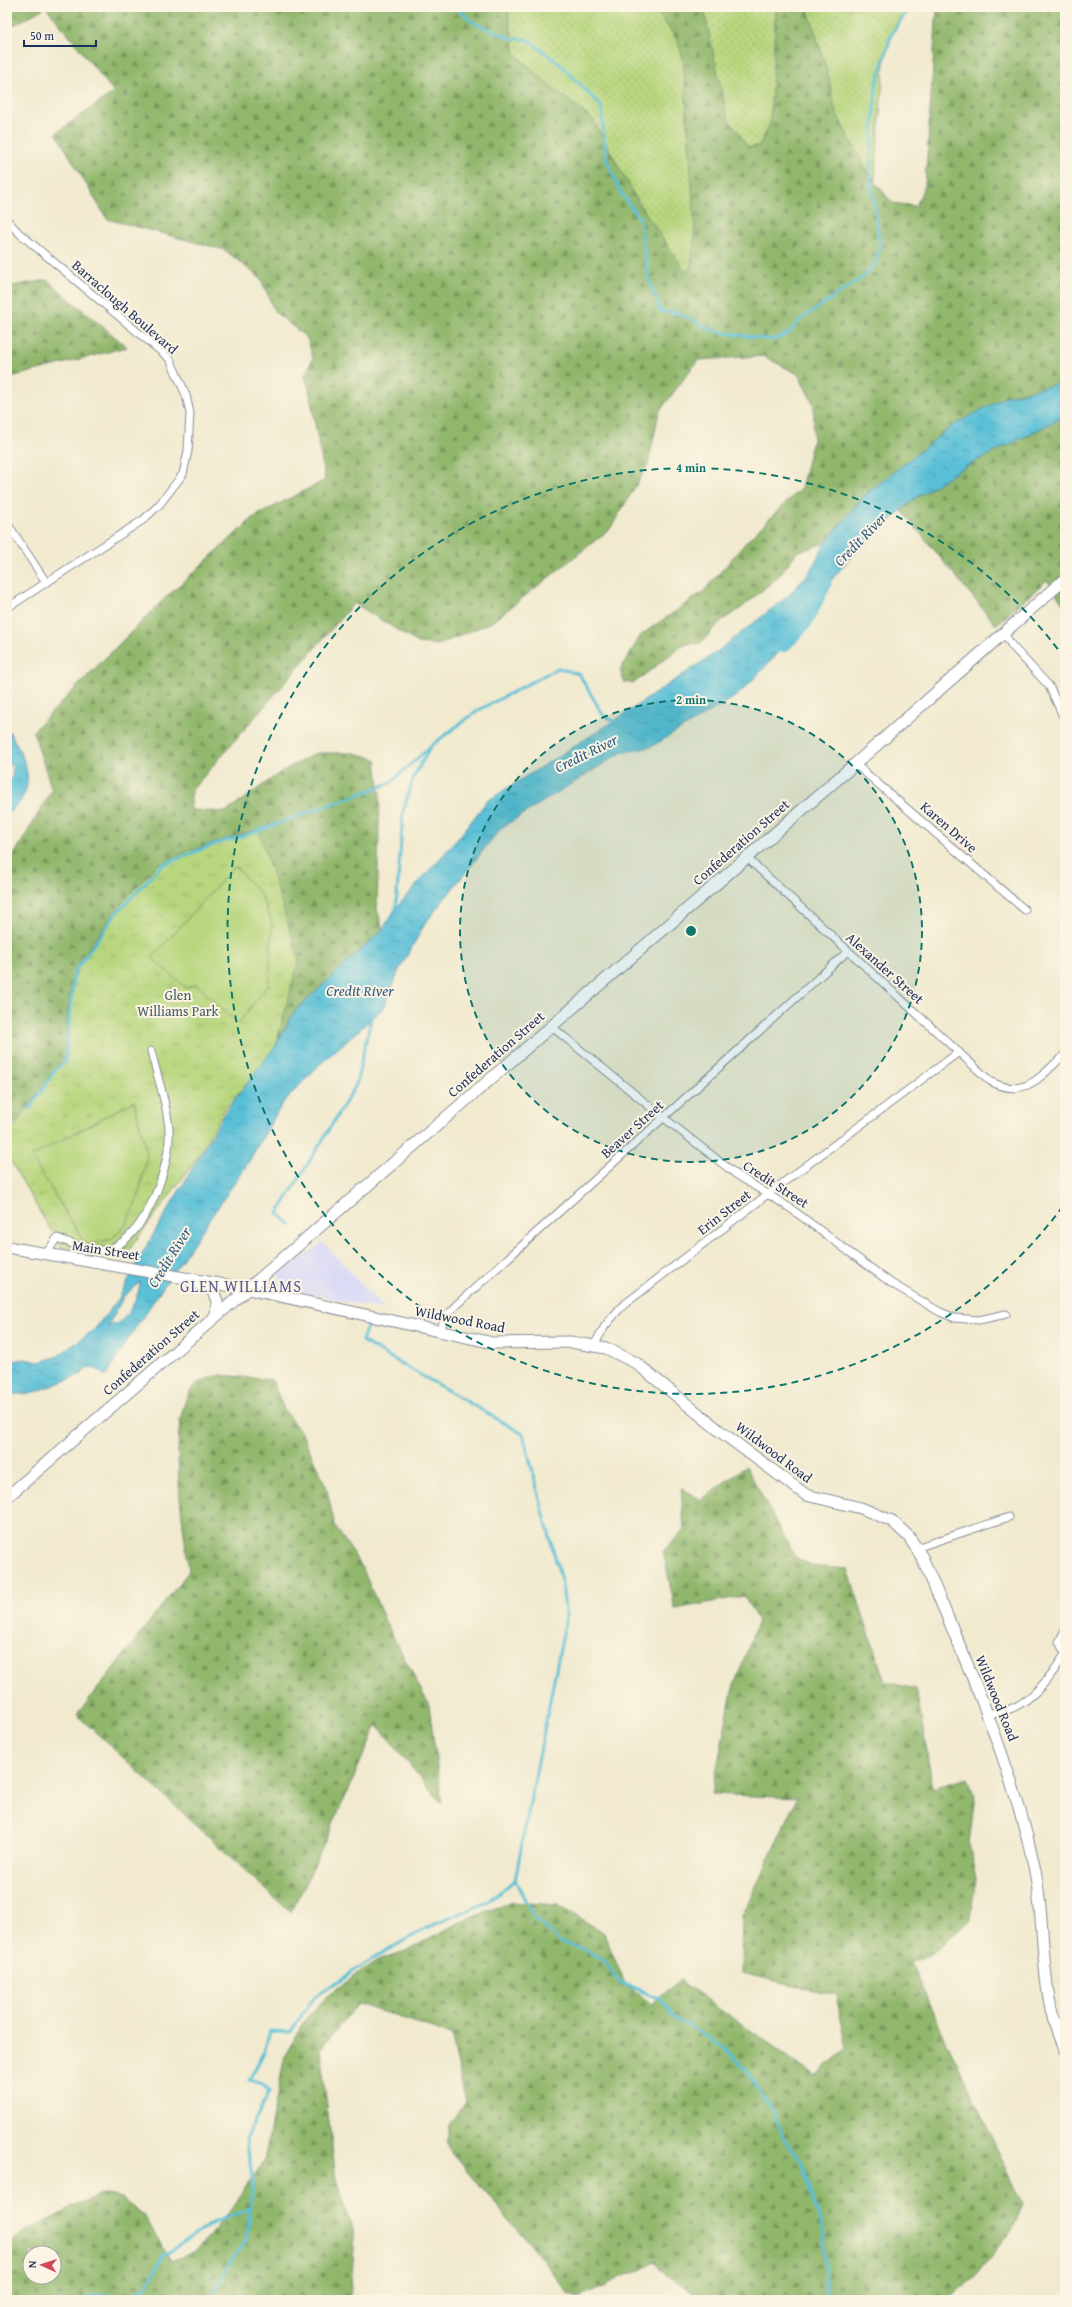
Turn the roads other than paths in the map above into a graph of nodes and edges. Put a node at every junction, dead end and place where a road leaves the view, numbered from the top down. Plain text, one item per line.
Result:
1 (7, 220) edge
2 (7, 523) edge
3 (1065, 579) edge
4 (46, 582) junction
5 (7, 608) edge
6 (1004, 633) junction
7 (1065, 720) edge
8 (855, 764) junction
9 (746, 857) junction
10 (1025, 910) dead end
11 (848, 951) junction
12 (551, 1026) junction
13 (151, 1051) dead end
14 (959, 1052) junction
15 (1065, 1054) edge
16 (664, 1118) junction
17 (768, 1194) junction
18 (7, 1247) edge
19 (45, 1255) junction
20 (188, 1279) junction
21 (248, 1288) junction
22 (1006, 1314) dead end
23 (216, 1316) junction
24 (440, 1331) junction
25 (594, 1345) junction
26 (7, 1497) edge
27 (1009, 1517) dead end
28 (916, 1548) junction
29 (1065, 1630) edge
30 (1065, 1654) edge
31 (988, 1714) junction
32 (1065, 2050) edge

1 - 4 street, Barraclough Boulevard
2 - 4 street
3 - 6 street, Confederation Street
4 - 5 street, Barraclough Boulevard
6 - 7 street
6 - 8 street, Confederation Street
8 - 9 street, Confederation Street
8 - 10 street, Karen Drive
9 - 11 street, Alexander Street
9 - 12 street, Confederation Street
11 - 14 street, Alexander Street
11 - 16 street, Beaver Street
12 - 16 street, Credit Street
12 - 21 street, Confederation Street
13 - 19 street
14 - 15 street, Alexander Street
14 - 17 street, Erin Street
16 - 17 street, Credit Street
16 - 24 street, Beaver Street
17 - 22 street, Credit Street
17 - 25 street, Erin Street
18 - 19 street, Main Street
19 - 20 street, Main Street
20 - 21 street, Main Street
20 - 23 street
21 - 23 street, Confederation Street
21 - 24 street, Wildwood Road
23 - 26 street, Confederation Street
24 - 25 street, Wildwood Road
25 - 28 street, Wildwood Road
27 - 28 street
28 - 31 street, Wildwood Road
29 - 30 street
30 - 31 street
31 - 32 street, Wildwood Road

